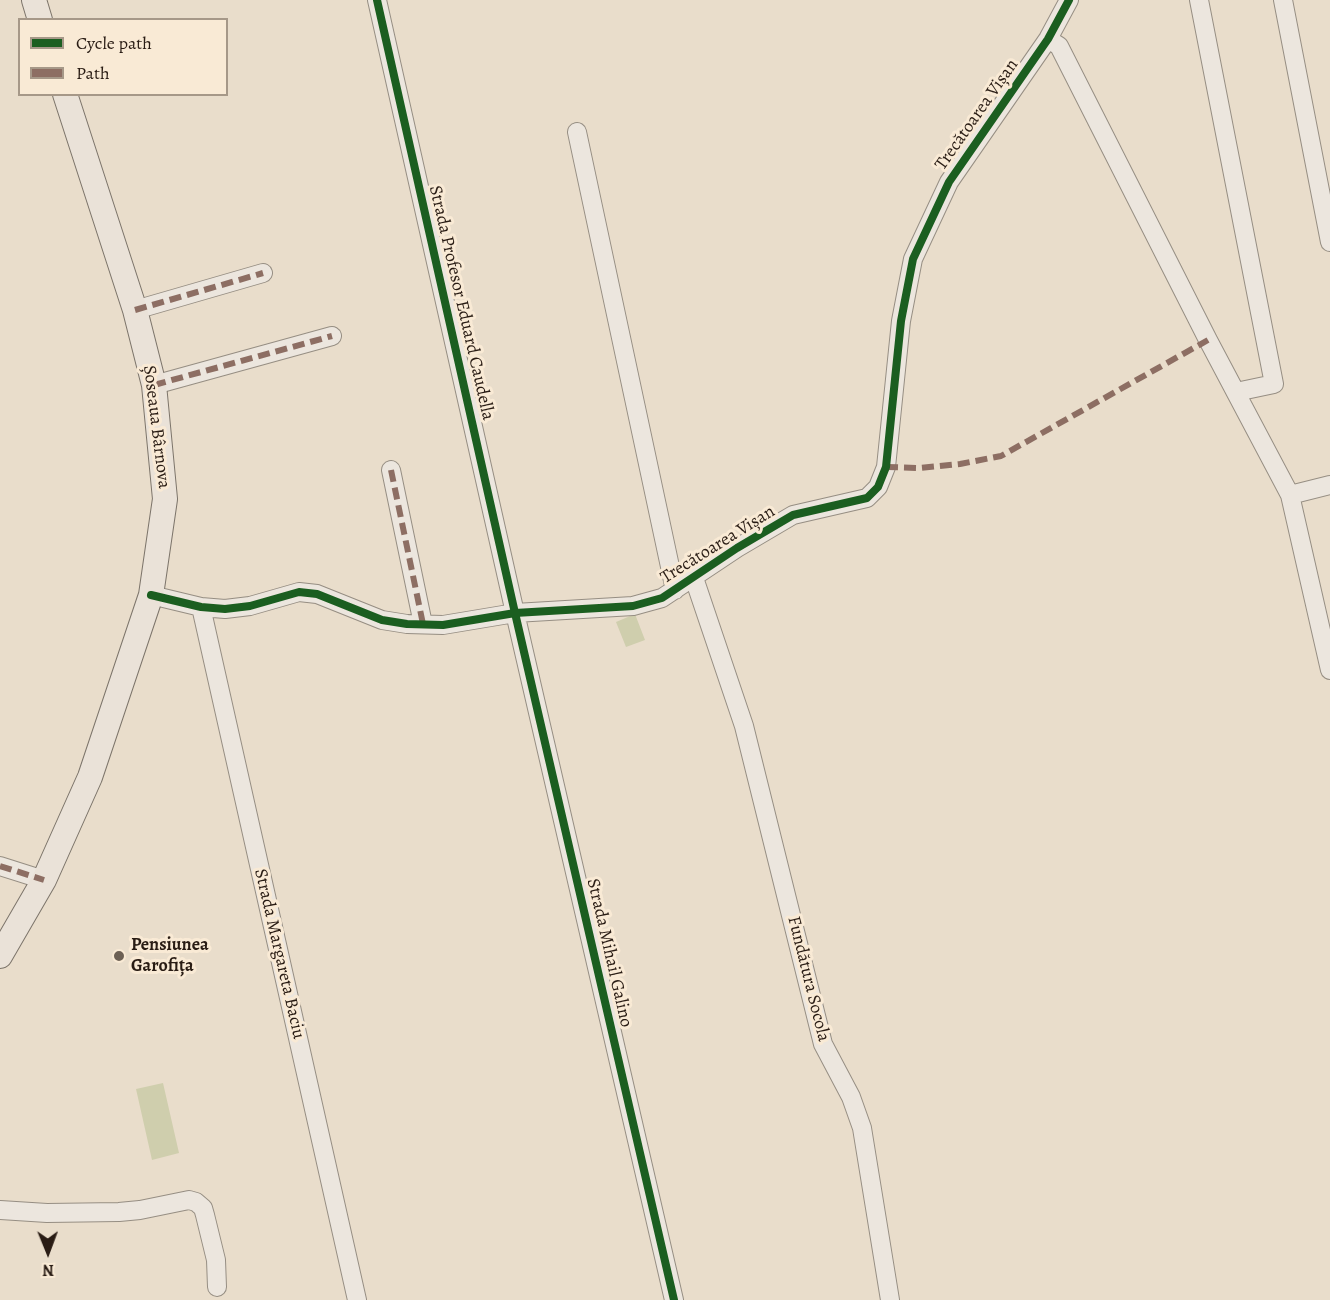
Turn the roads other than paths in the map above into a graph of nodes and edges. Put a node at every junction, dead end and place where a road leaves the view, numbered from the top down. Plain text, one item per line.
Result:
1 (34, 0) edge
2 (377, 0) edge
3 (1069, 0) edge
4 (1199, 0) edge
5 (1283, 0) edge
6 (39, 18) edge
7 (1048, 39) junction
8 (66, 96) edge
9 (577, 132) dead end
10 (1330, 242) edge
11 (263, 273) dead end
12 (135, 310) junction
13 (332, 336) dead end
14 (153, 385) junction
15 (1236, 392) junction
16 (391, 470) dead end
17 (1330, 484) edge
18 (1290, 495) junction
19 (694, 578) junction
20 (675, 590) junction
21 (151, 595) junction
22 (201, 607) junction
23 (515, 613) junction
24 (423, 624) junction
25 (1330, 670) edge
26 (0, 866) edge
27 (44, 880) junction
28 (0, 956) edge
29 (0, 1210) edge
30 (217, 1287) dead end
31 (357, 1300) edge
32 (674, 1300) edge
33 (890, 1300) edge

1 - 6 main road
2 - 23 street, Strada Profesor Eduard Caudella
3 - 7 street, Trecătoarea Vișan
4 - 15 street
5 - 10 street
7 - 15 street
7 - 19 street, Trecătoarea Vișan
8 - 12 main road, Șoseaua Bârnova
9 - 20 street
11 - 12 street
12 - 14 main road, Șoseaua Bârnova
13 - 14 street
14 - 21 main road, Șoseaua Bârnova
15 - 18 street
16 - 24 street
17 - 18 street
18 - 25 street
19 - 20 street, Trecătoarea Vișan
19 - 33 street, Fundătura Socola
20 - 23 street, Trecătoarea Vișan
21 - 22 street, Trecătoarea Vișan
21 - 27 main road, Șoseaua Bârnova
22 - 24 street, Trecătoarea Vișan
22 - 31 street, Strada Margareta Baciu
23 - 24 street, Trecătoarea Vișan
23 - 32 street, Strada Mihail Galino
26 - 27 street
27 - 28 main road, Șoseaua Bârnova
29 - 30 street

